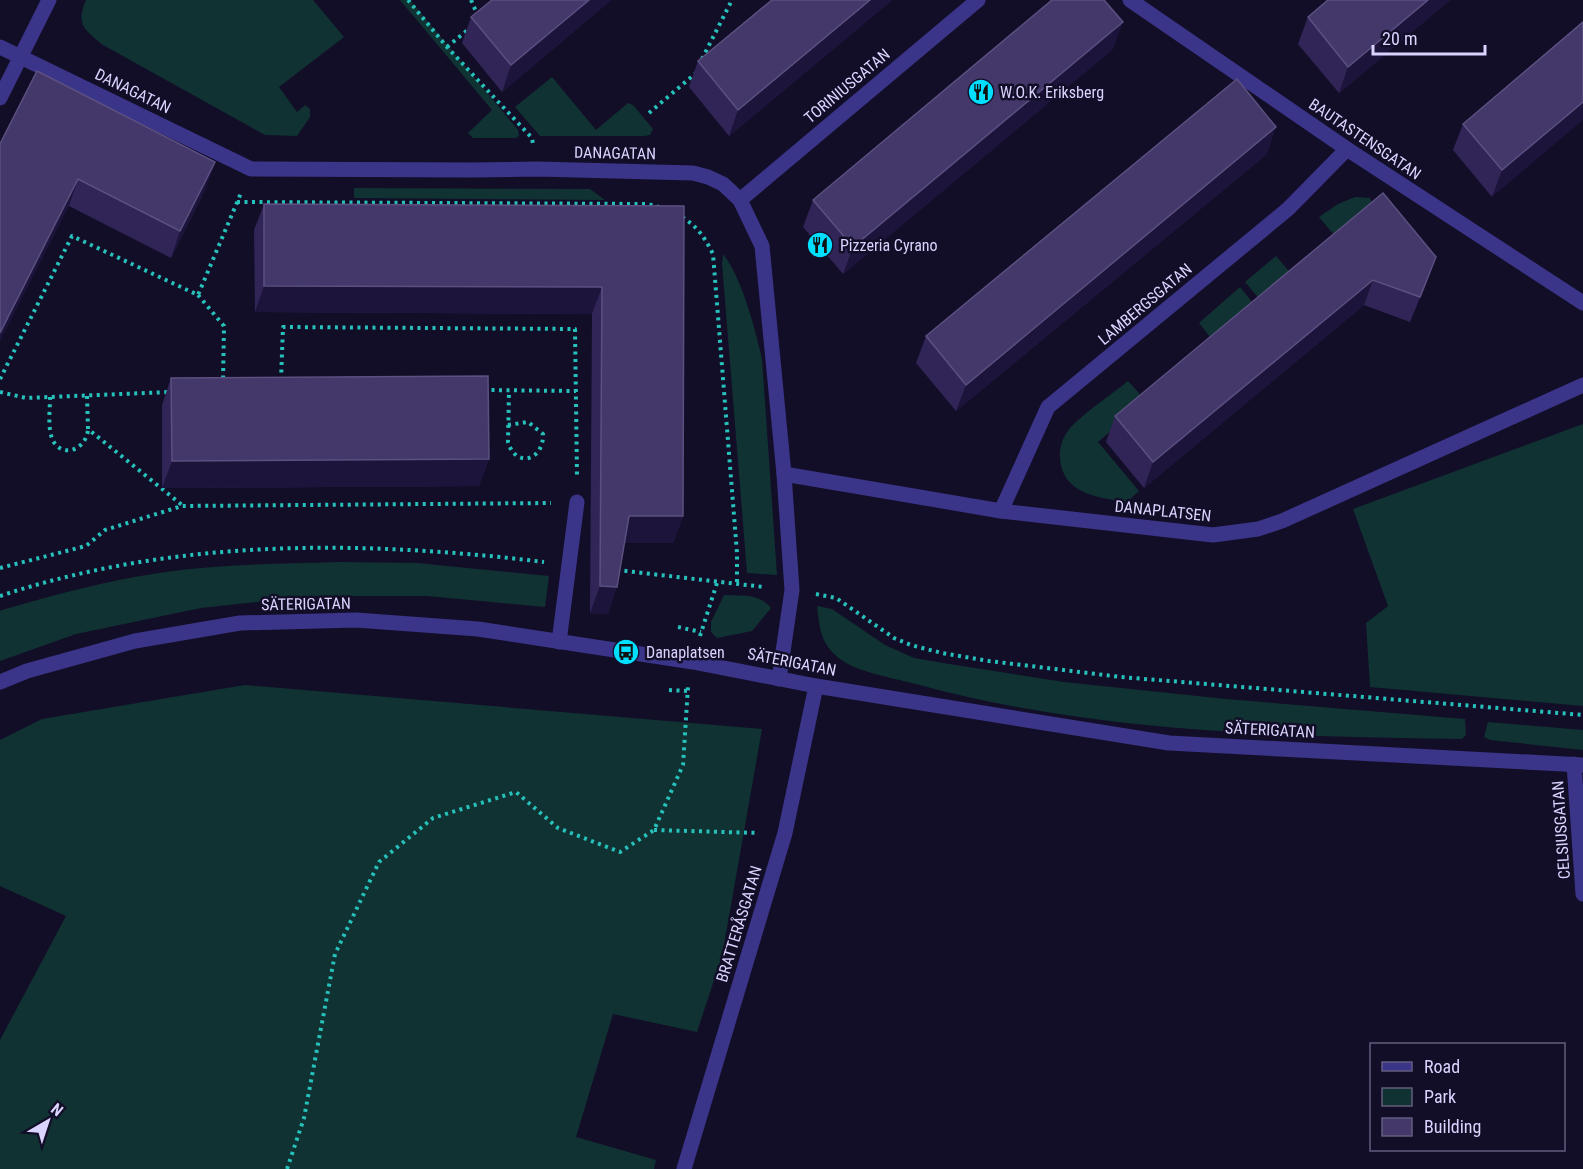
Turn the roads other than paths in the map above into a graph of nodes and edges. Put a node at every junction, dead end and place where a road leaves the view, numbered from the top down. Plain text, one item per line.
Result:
1 (49, 0) edge
2 (978, 0) edge
3 (1130, 0) edge
4 (0, 47) edge
5 (21, 57) junction
6 (0, 98) edge
7 (1347, 149) junction
8 (740, 200) junction
9 (1583, 303) edge
10 (1583, 385) edge
11 (784, 474) junction
12 (577, 502) road end
13 (1001, 511) junction
14 (559, 642) junction
15 (779, 679) junction
16 (0, 681) edge
17 (816, 686) junction
18 (1578, 764) edge
19 (1583, 894) edge
20 (684, 1169) edge

1 - 5 street
2 - 8 street, TORINIUSGATAN
3 - 7 street, BAUTASTENSGATAN
4 - 5 street, DANAGATAN
5 - 6 street
5 - 8 street, DANAGATAN
7 - 9 street, BAUTASTENSGATAN
7 - 13 street, LAMBERGSGATAN
8 - 11 street, DANAGATAN
10 - 13 street, DANAPLATSEN
11 - 13 street, DANAPLATSEN
11 - 15 street, DANAGATAN
12 - 14 street
14 - 15 street, SÄTERIGATAN
14 - 16 street, SÄTERIGATAN
15 - 17 street, SÄTERIGATAN
17 - 18 street, SÄTERIGATAN
17 - 20 street, BRATTERÅSGATAN
18 - 19 street, CELSIUSGATAN

